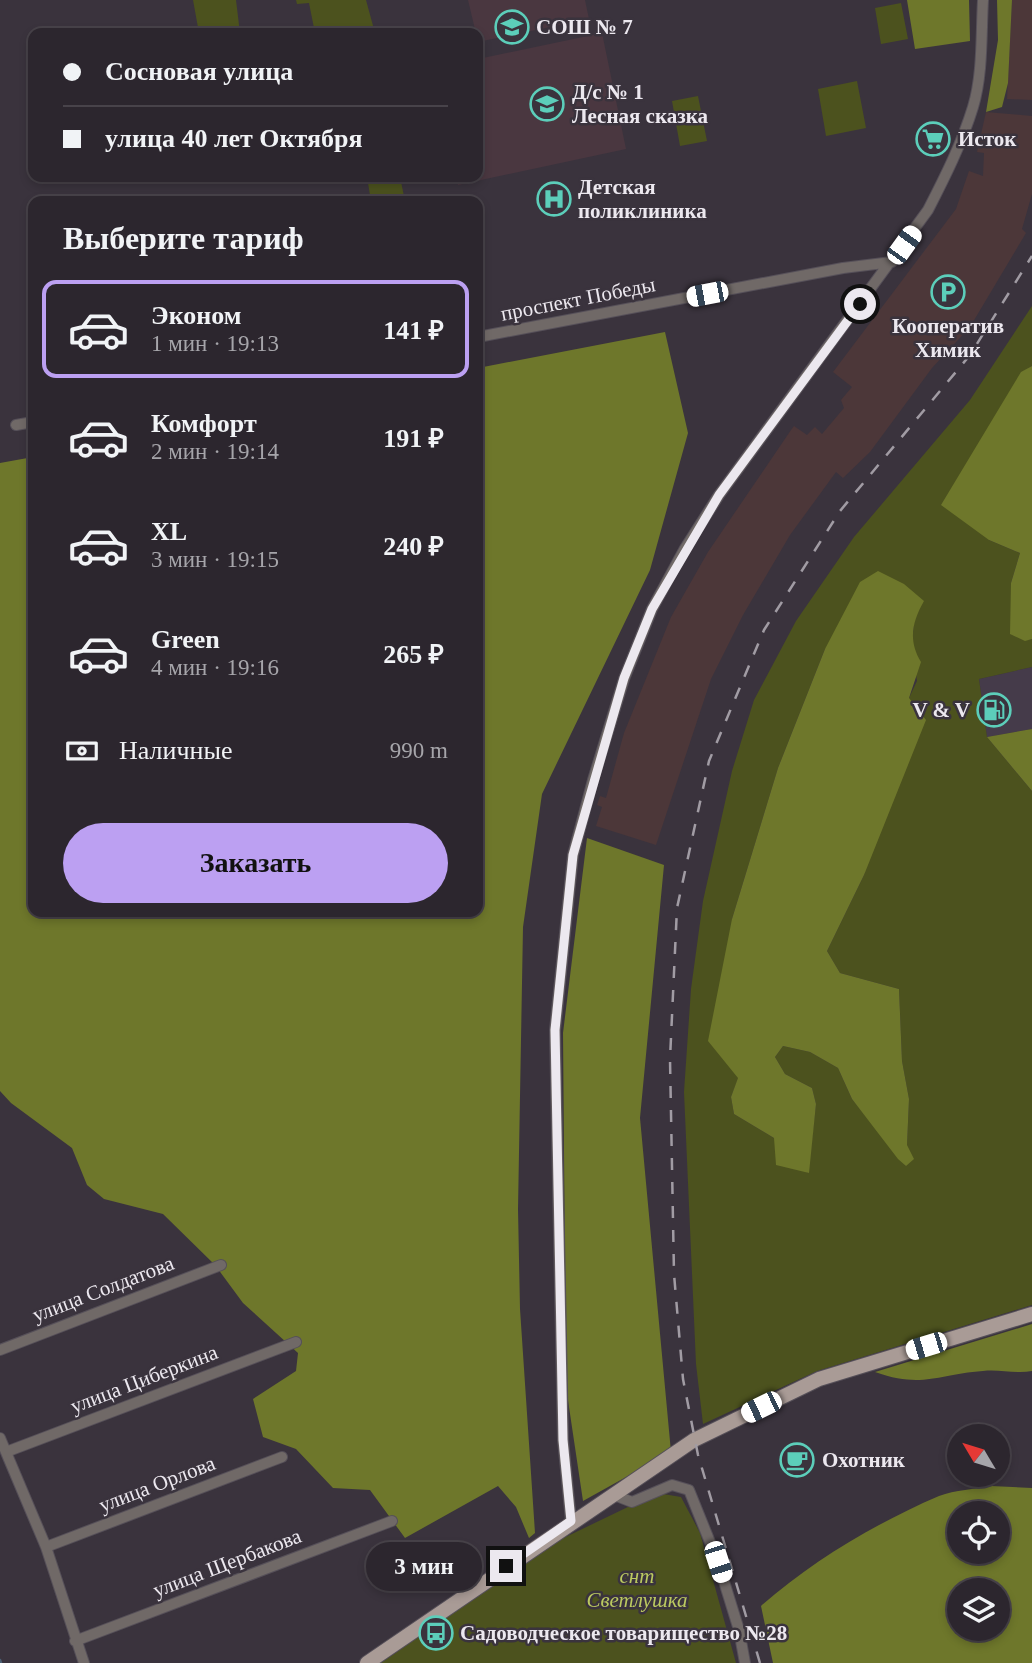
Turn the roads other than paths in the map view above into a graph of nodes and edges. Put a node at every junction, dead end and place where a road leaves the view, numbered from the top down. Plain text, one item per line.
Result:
1 (982, 0) edge
2 (892, 262) junction
3 (483, 336) edge
4 (28, 423) edge
5 (16, 425) dead end
6 (221, 1265) dead end
7 (1032, 1314) edge
8 (296, 1342) dead end
9 (0, 1350) edge
10 (0, 1438) edge
11 (6, 1452) junction
12 (282, 1457) dead end
13 (614, 1494) junction
14 (392, 1521) dead end
15 (571, 1521) junction
16 (46, 1547) junction
17 (75, 1641) junction
18 (84, 1663) edge
19 (367, 1663) edge
20 (745, 1663) edge

1 - 2 street
2 - 3 street, проспект Победы
2 - 15 street
4 - 5 street
6 - 9 street, улица Солдатова
7 - 13 main road
8 - 11 street, улица Циберкина
10 - 11 street
11 - 16 street
12 - 16 street, улица Орлова
13 - 15 main road
13 - 20 street
14 - 17 street, улица Щербакова
15 - 19 main road
16 - 17 street
17 - 18 street

